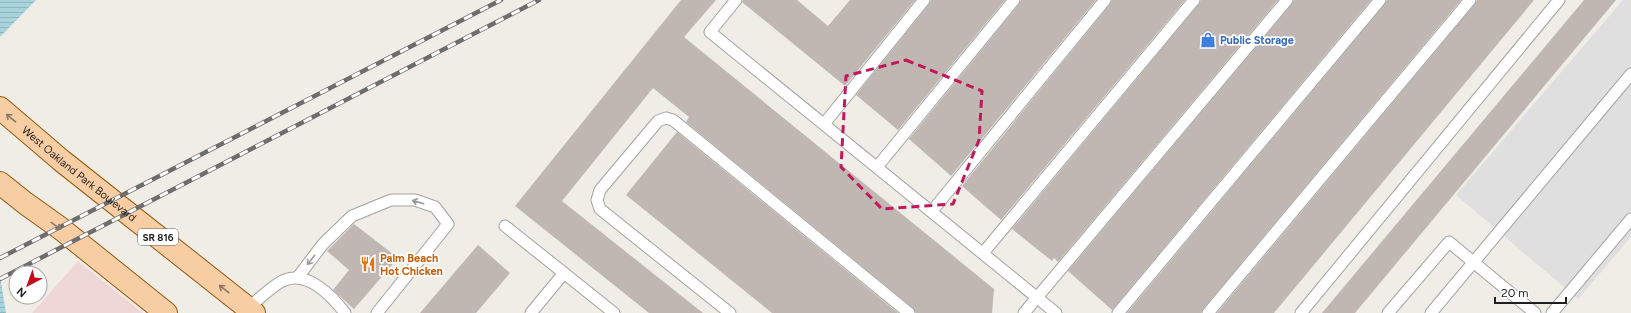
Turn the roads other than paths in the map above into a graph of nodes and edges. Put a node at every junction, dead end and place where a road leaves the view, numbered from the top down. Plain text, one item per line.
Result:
1 (736, 0) edge
2 (924, 0) edge
3 (1014, 0) edge
4 (1105, 0) edge
5 (1194, 0) edge
6 (1287, 0) edge
7 (1380, 0) edge
8 (1470, 0) edge
9 (1559, 0) edge
10 (1631, 74) edge
11 (0, 108) edge
12 (824, 124) junction
13 (877, 167) junction
14 (0, 183) edge
15 (932, 211) junction
16 (1631, 219) edge
17 (505, 226) dead end
18 (983, 253) junction
19 (1474, 262) junction
20 (564, 273) junction
21 (298, 277) junction
22 (1037, 297) junction
23 (251, 311) edge
24 (166, 313) edge
25 (345, 313) edge
26 (377, 313) edge
27 (531, 313) edge
28 (614, 313) edge
29 (730, 313) edge
30 (909, 313) edge
31 (1024, 313) edge
32 (1056, 313) edge
33 (1118, 313) edge
34 (1208, 313) edge
35 (1301, 313) edge
36 (1388, 313) edge
37 (1431, 313) edge
38 (1535, 313) edge
39 (1552, 313) edge

1 - 12 lane
2 - 12 lane
3 - 13 lane
4 - 15 lane
5 - 18 lane
6 - 22 lane
7 - 33 lane
8 - 34 lane
9 - 35 lane
10 - 19 lane
23 -> 11 main road, West Oakland Park Boulevard / SR 816
12 - 13 lane
13 - 15 lane
14 -> 24 main road
15 - 18 lane
16 - 39 lane
17 - 20 lane
18 - 22 lane
19 - 36 lane
19 - 37 lane
19 - 38 lane
20 - 27 lane
20 - 28 lane
21 - 23 lane
21 - 25 lane
26 -> 21 lane
22 - 31 lane
22 - 32 lane
29 - 30 lane

